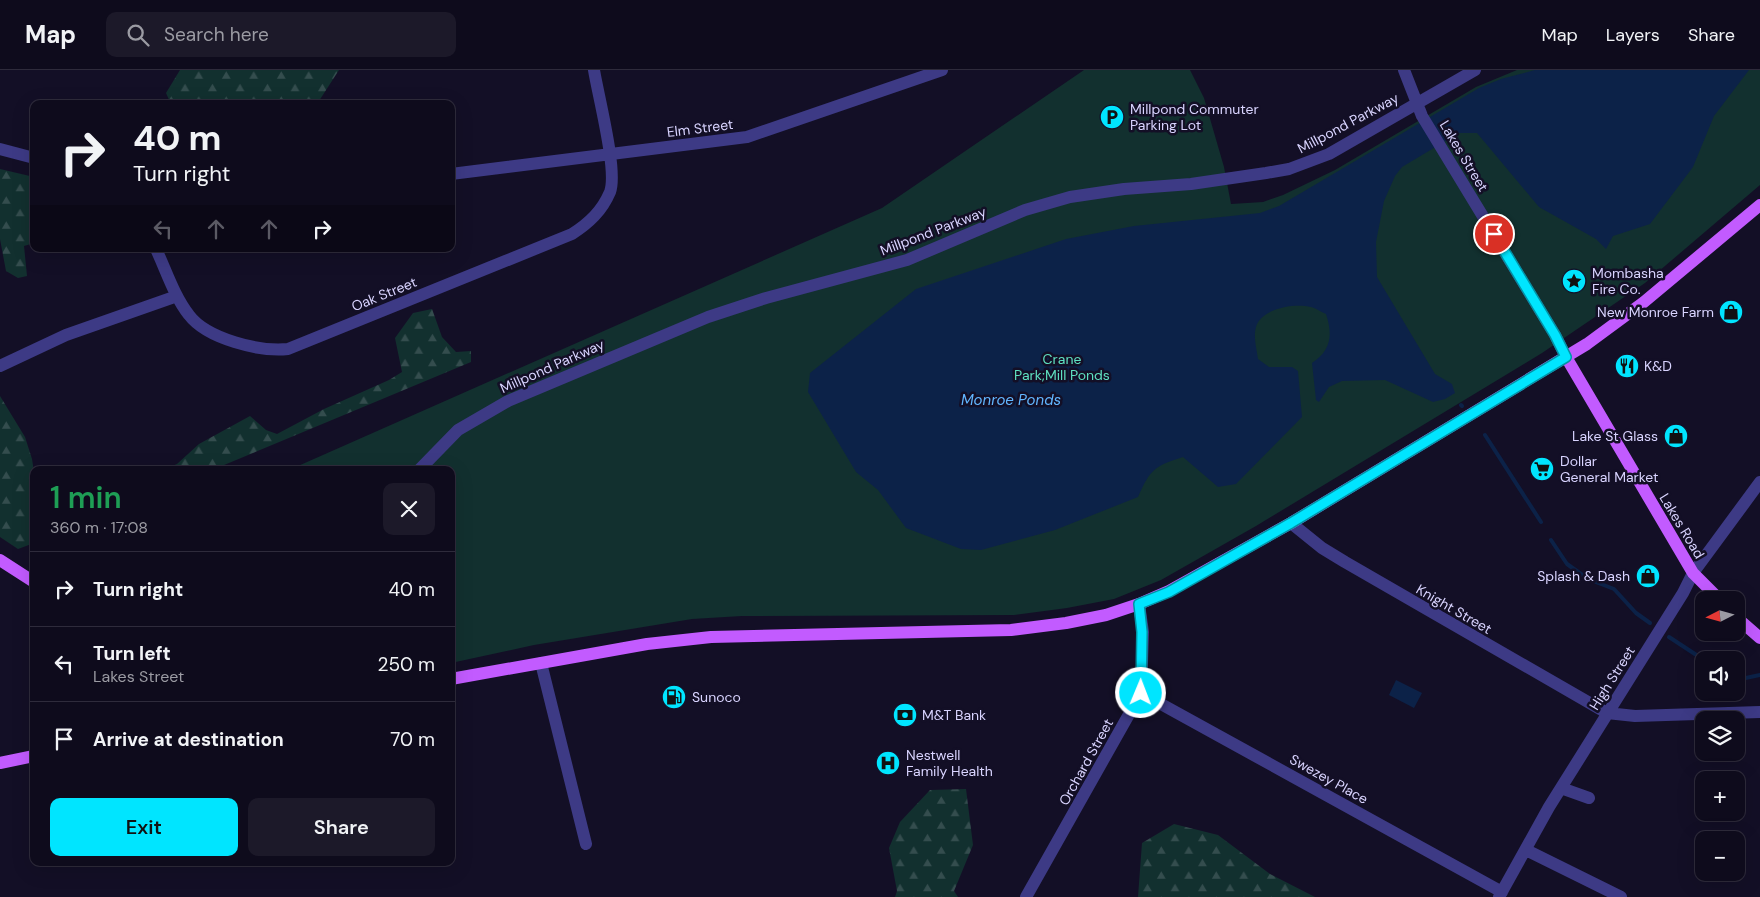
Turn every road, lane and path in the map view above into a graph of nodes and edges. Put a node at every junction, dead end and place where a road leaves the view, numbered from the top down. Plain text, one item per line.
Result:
1 (594, 70) edge
2 (942, 70) edge
3 (1404, 70) edge
4 (1475, 70) edge
5 (1416, 105) junction
6 (0, 149) edge
7 (609, 154) junction
8 (30, 157) edge
9 (455, 173) edge
10 (1760, 205) edge
11 (157, 252) edge
12 (177, 296) junction
13 (1566, 357) junction
14 (0, 366) edge
15 (423, 466) edge
16 (1760, 482) edge
17 (1291, 523) junction
18 (0, 560) edge
19 (1693, 573) junction
20 (30, 579) edge
21 (1711, 591) edge
22 (1139, 604) junction
23 (1754, 628) edge
24 (1760, 638) edge
25 (541, 663) junction
26 (455, 678) edge
27 (1141, 693) junction
28 (1760, 712) edge
29 (1607, 713) junction
30 (30, 757) edge
31 (0, 763) edge
32 (1561, 788) junction
33 (1589, 798) dead end
34 (586, 844) dead end
35 (1526, 850) junction
36 (1501, 894) edge
37 (1026, 897) edge
38 (1621, 897) edge

1 - 7 street, Oak Street
2 - 7 street, Elm Street
3 - 5 street, Lakes Street
4 - 5 street, Millpond Parkway
5 - 13 street, Lakes Street
5 - 15 street, Millpond Parkway
6 - 8 street
7 - 9 street, Elm Street
7 - 12 street, Oak Street
10 - 13 main road
11 - 12 street, Oak Street
12 - 14 street
13 - 17 main road
13 - 19 main road, Lakes Road
16 - 19 street, High Street
17 - 22 main road
17 - 29 street, Knight Street
18 - 20 main road
19 - 21 main road, Lakes Road
19 - 29 street, High Street
22 - 25 main road
22 - 27 street, Orchard Street
23 - 24 main road
25 - 26 main road
25 - 34 street
27 - 36 street, Swezey Place
27 - 37 street, Orchard Street
28 - 29 street
29 - 32 street, High Street
30 - 31 main road
32 - 33 street
32 - 35 street, High Street
35 - 36 street, High Street
35 - 38 street

